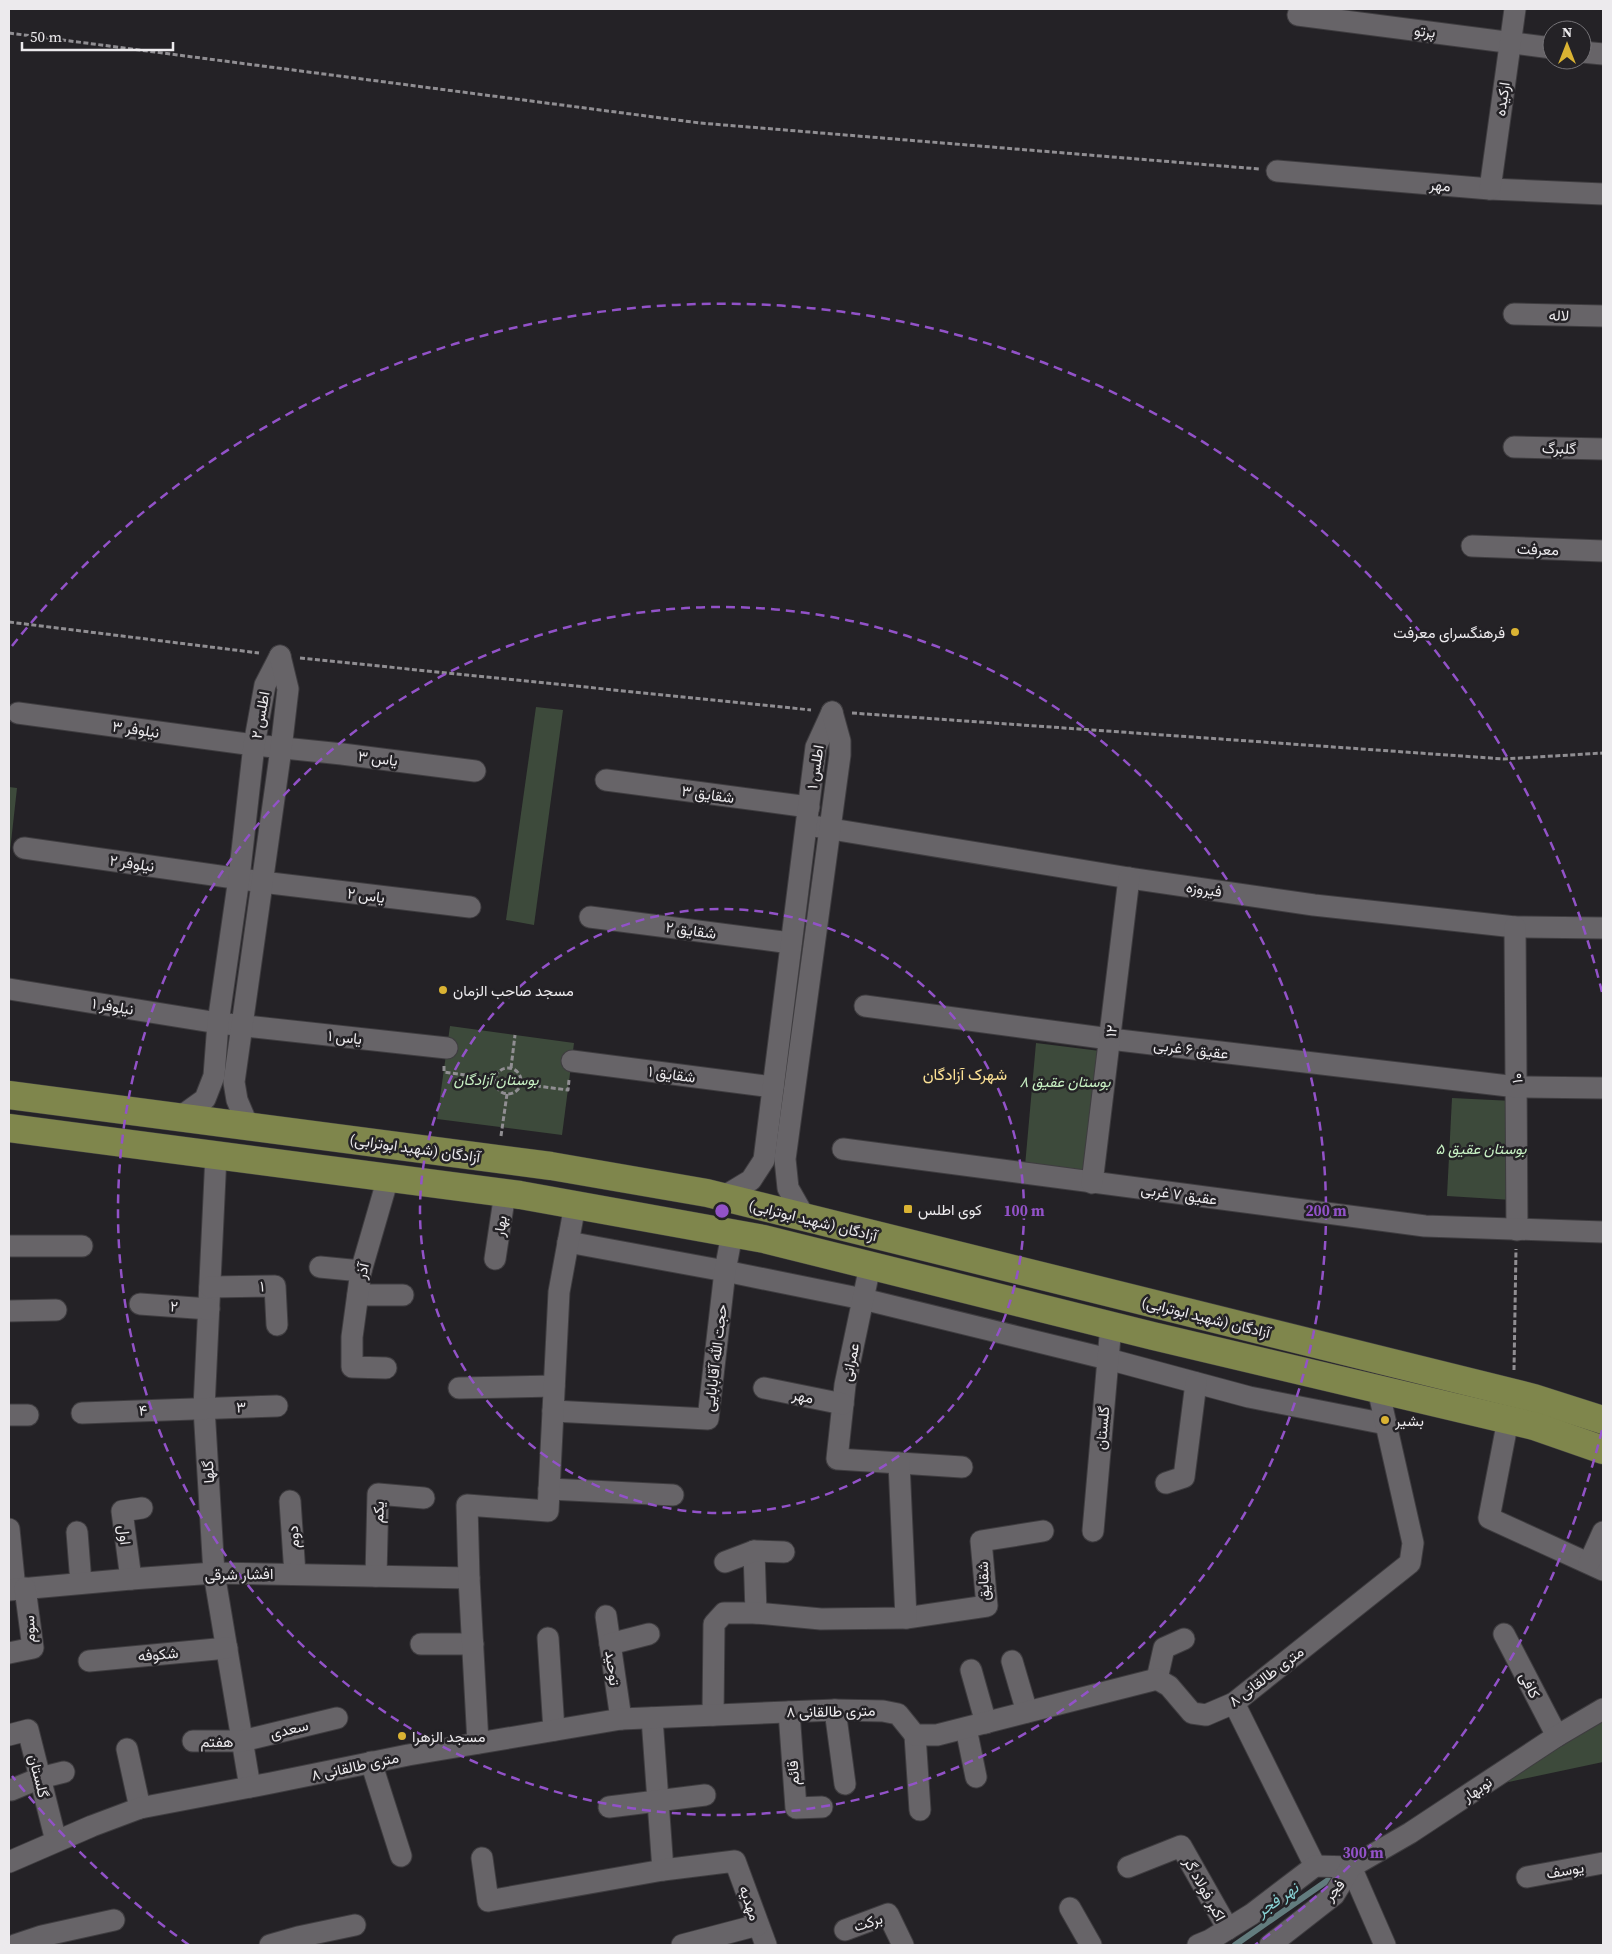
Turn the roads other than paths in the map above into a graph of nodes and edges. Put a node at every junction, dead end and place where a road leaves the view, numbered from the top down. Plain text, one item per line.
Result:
1 (1515, 9) edge
2 (1298, 15) dead end
3 (1510, 42) junction
4 (1542, 47) edge
5 (1277, 171) road end
6 (1490, 189) junction
7 (1603, 194) edge
8 (1514, 314) dead end
9 (1603, 316) edge
10 (1514, 447) dead end
11 (1603, 449) edge
12 (1472, 546) dead end
13 (1603, 551) edge
14 (18, 713) dead end
15 (254, 745) junction
16 (281, 749) junction
17 (475, 771) dead end
18 (606, 780) dead end
19 (808, 816) junction
20 (830, 829) junction
21 (24, 848) dead end
22 (239, 878) junction
23 (1129, 878) junction
24 (262, 882) junction
25 (470, 908) dead end
26 (590, 916) dead end
27 (1515, 927) junction
28 (1603, 928) edge
29 (791, 943) junction
30 (9, 989) edge
31 (865, 1006) dead end
32 (218, 1023) junction
33 (242, 1026) junction
34 (1110, 1039) junction
35 (447, 1048) dead end
36 (572, 1061) dead end
37 (773, 1087) junction
38 (1517, 1088) junction
39 (1603, 1088) edge
40 (9, 1095) edge
41 (180, 1117) junction
42 (248, 1126) junction
43 (9, 1128) edge
44 (843, 1149) dead end
45 (216, 1155) junction
46 (524, 1162) junction
47 (388, 1178) junction
48 (1092, 1183) junction
49 (512, 1194) junction
50 (723, 1197) junction
51 (574, 1205) junction
52 (805, 1218) junction
53 (1517, 1230) junction
54 (1603, 1232) edge
55 (732, 1234) junction
56 (568, 1242) junction
57 (9, 1246) edge
58 (82, 1246) dead end
59 (495, 1260) dead end
60 (870, 1266) junction
61 (320, 1267) dead end
62 (361, 1270) junction
63 (725, 1271) junction
64 (210, 1287) junction
65 (358, 1295) junction
66 (403, 1295) dead end
67 (863, 1299) junction
68 (140, 1304) dead end
69 (208, 1309) junction
70 (56, 1310) dead end
71 (9, 1311) edge
72 (277, 1325) dead end
73 (1111, 1325) junction
74 (1108, 1359) junction
75 (386, 1368) dead end
76 (1196, 1383) junction
77 (554, 1386) junction
78 (459, 1388) dead end
79 (764, 1388) dead end
80 (1378, 1389) junction
81 (843, 1404) junction
82 (277, 1406) dead end
83 (204, 1408) junction
84 (553, 1411) junction
85 (82, 1413) dead end
86 (1508, 1420) junction
87 (1603, 1420) edge
88 (1386, 1424) junction
89 (1603, 1450) edge
90 (899, 1463) junction
91 (962, 1467) dead end
92 (1166, 1483) dead end
93 (549, 1489) junction
94 (673, 1495) dead end
95 (424, 1498) dead end
96 (290, 1501) dead end
97 (142, 1508) dead end
98 (9, 1528) edge
99 (1044, 1531) dead end
100 (1093, 1531) dead end
101 (77, 1532) dead end
102 (1603, 1532) edge
103 (754, 1551) junction
104 (784, 1552) dead end
105 (725, 1562) dead end
106 (1596, 1567) edge
107 (214, 1573) junction
108 (295, 1574) junction
109 (376, 1576) junction
110 (131, 1578) junction
111 (469, 1578) junction
112 (81, 1583) junction
113 (16, 1589) edge
114 (756, 1613) junction
115 (606, 1616) dead end
116 (906, 1618) junction
117 (649, 1634) dead end
118 (1504, 1634) dead end
119 (548, 1638) dead end
120 (1184, 1639) dead end
121 (421, 1644) dead end
122 (473, 1644) junction
123 (610, 1644) junction
124 (227, 1648) junction
125 (9, 1653) edge
126 (89, 1661) dead end
127 (1012, 1661) dead end
128 (971, 1670) dead end
129 (1157, 1679) junction
130 (1234, 1703) junction
131 (835, 1710) junction
132 (1603, 1710) edge
133 (789, 1712) junction
134 (1027, 1712) junction
135 (712, 1715) junction
136 (337, 1718) dead end
137 (652, 1718) junction
138 (621, 1719) junction
139 (976, 1725) junction
140 (554, 1730) junction
141 (9, 1735) edge
142 (914, 1735) junction
143 (1557, 1736) junction
144 (193, 1741) dead end
145 (242, 1741) junction
146 (478, 1743) junction
147 (127, 1750) dead end
148 (371, 1762) junction
149 (64, 1772) dead end
150 (976, 1777) dead end
151 (40, 1778) junction
152 (845, 1784) dead end
153 (250, 1787) junction
154 (11, 1790) dead end
155 (705, 1795) dead end
156 (658, 1802) junction
157 (609, 1807) dead end
158 (822, 1807) dead end
159 (140, 1808) junction
160 (920, 1810) dead end
161 (56, 1841) junction
162 (401, 1856) dead end
163 (482, 1858) dead end
164 (9, 1862) edge
165 (1603, 1863) edge
166 (1315, 1866) junction
167 (1351, 1867) junction
168 (1128, 1868) dead end
169 (663, 1870) junction
170 (1527, 1877) dead end
171 (1070, 1908) dead end
172 (114, 1920) dead end
173 (355, 1925) dead end
174 (758, 1926) junction
175 (1228, 1929) junction
176 (845, 1930) dead end
177 (43, 1941) edge
178 (299, 1941) edge
179 (15, 1945) edge
180 (270, 1945) edge
181 (682, 1945) edge
182 (766, 1945) edge
183 (903, 1945) edge
184 (1091, 1945) edge
185 (1198, 1945) edge
186 (1270, 1945) edge
187 (1385, 1945) edge

1 - 3 street, ارکیده
2 - 3 street, پرتو
3 - 4 street, پرتو
3 - 6 street, ارکیده
5 - 6 street, مهر
6 - 7 street, مهر
8 - 9 street, لاله
10 - 11 street, گلبرگ
12 - 13 street, معرفت
14 - 15 street, نیلوفر ۳
15 - 16 street, نیلوفر ۳
15 - 16 street, اطلس ۲
15 - 22 street, اطلس ۲
16 - 17 street, یاس ۳
16 - 24 street, اطلس ۲
18 - 19 street, شقایق ۳
19 - 20 street, فیروزه
19 - 20 street, اطلس ۱
19 - 29 street, اطلس ۱
20 - 23 street, فیروزه
20 - 52 street, اطلس ۱
21 - 22 street, نیلوفر ۲
22 - 24 street, نیلوفر ۲
22 - 32 street, اطلس ۲
23 - 27 street, فیروزه
23 - 34 street, ۱۲
24 - 25 street, یاس ۲
24 - 33 street, اطلس ۲
26 - 29 street, شقایق ۲
27 - 28 street, فیروزه
27 - 38 street, ۱۰
29 - 37 street, اطلس ۱
30 - 32 street, نیلوفر ۱
31 - 34 street, عقیق ۶ غربی
32 - 33 street, نیلوفر ۱
32 - 41 street, اطلس ۲
33 - 35 street, یاس ۱
33 - 42 street, اطلس ۲
34 - 38 street, عقیق ۶ غربی
34 - 48 street, ۱۲
36 - 37 street, شقایق ۱
37 - 50 street, اطلس ۱
38 - 39 street, عقیق ۶ غربی
38 - 53 street, ۱۰
40 - 41 main road, آزادگان (شهید ابوترابی)
41 - 42 main road, آزادگان (شهید ابوترابی)
42 - 46 main road, آزادگان (شهید ابوترابی)
43 - 45 main road, آزادگان (شهید ابوترابی)
44 - 48 street, عقیق ۷ غربی
45 - 47 main road, آزادگان (شهید ابوترابی)
45 - 64 street, گلها
46 - 49 main road
46 - 50 main road, آزادگان (شهید ابوترابی)
47 - 49 main road, آزادگان (شهید ابوترابی)
47 - 62 street, آذر
48 - 53 street, عقیق ۷ غربی
49 - 51 main road, آزادگان (شهید ابوترابی)
49 - 59 street, بهار
50 - 52 main road, آزادگان (شهید ابوترابی)
51 - 55 main road, آزادگان (شهید ابوترابی)
51 - 56 street
52 - 87 main road, آزادگان (شهید ابوترابی)
53 - 54 street, عقیق ۷ غربی
55 - 60 main road, آزادگان (شهید ابوترابی)
55 - 63 street, حجت الله آقابابایی
56 - 63 street
56 - 77 street
57 - 58 street
60 - 67 street, عمرانی
60 - 73 main road, آزادگان (شهید ابوترابی)
61 - 62 street
62 - 65 street, آذر
63 - 67 street
63 - 84 street, حجت الله آقابابایی
64 - 69 street, گلها
64 - 72 street, ۱
65 - 66 street
65 - 75 street, آذر
67 - 74 street
67 - 81 street, عمرانی
68 - 69 street, ۲
69 - 83 street, گلها
70 - 71 street
73 - 74 street, گلستان
73 - 80 main road, آزادگان (شهید ابوترابی)
74 - 76 street
74 - 100 street, گلستان
76 - 88 street
76 - 92 street
77 - 78 street
77 - 84 street
79 - 81 street, مهر
80 - 86 main road, آزادگان (شهید ابوترابی)
80 - 88 street, ۸ متری طالقانی
81 - 90 street, عمرانی
82 - 83 street, ۳
83 - 85 street, ۴
83 - 107 street, گلها
84 - 93 street
86 - 89 main road, آزادگان (شهید ابوترابی)
86 - 106 street
88 - 130 street, ۸ متری طالقانی
90 - 91 street
90 - 116 street
93 - 94 street
93 - 111 street
95 - 109 street, یکم
96 - 108 street, دوم
97 - 110 street, اول
98 - 113 street
99 - 116 street, شقایق
101 - 112 street
102 - 106 street
103 - 104 street
103 - 105 street
103 - 114 street
107 - 108 street, افشار شرقی
107 - 110 street, افشار شرقی
107 - 124 street, گلها
108 - 109 street, افشار شرقی
109 - 111 street, افشار شرقی
110 - 112 street, افشار شرقی
111 - 122 street
112 - 113 street, افشار شرقی
113 - 125 street, سوم
114 - 116 street
114 - 135 street
115 - 123 street, توحید
117 - 123 street
118 - 143 street, کافی
119 - 140 street
120 - 129 street
121 - 122 street
122 - 146 street
123 - 138 street, توحید
124 - 126 street, شکوفه
124 - 145 street, گلها
127 - 134 street
128 - 139 street
129 - 130 street, ۸ متری طالقانی
129 - 134 street
130 - 166 street
131 - 133 street, ۸ متری طالقانی
131 - 142 street, ۸ متری طالقانی
131 - 152 street
132 - 143 street, نوبهار
133 - 135 street, ۸ متری طالقانی
133 - 158 street, قائم
134 - 139 street
135 - 137 street, ۸ متری طالقانی
136 - 145 street, سعدی
137 - 138 street, ۸ متری طالقانی
137 - 156 street
138 - 140 street, ۸ متری طالقانی
139 - 142 street
139 - 150 street
140 - 146 street, ۸ متری طالقانی
141 - 151 street, گلستان
142 - 160 street
143 - 167 street, نوبهار
144 - 145 street, هفتم
145 - 153 street, گلها
146 - 148 street, ۸ متری طالقانی
147 - 159 street
148 - 153 street, ۸ متری طالقانی
148 - 162 street
149 - 151 street
151 - 154 street
151 - 161 street, گلستان
153 - 159 street, ۸ متری طالقانی
155 - 156 street
156 - 157 street
156 - 169 street
159 - 161 street, ۸ متری طالقانی
161 - 164 street, ۸ متری طالقانی
163 - 169 street
165 - 170 street, یوسف
166 - 167 street, فجر
166 - 175 street, فجر
167 - 186 street, فجر
167 - 187 street
168 - 175 street, اکبر فولاد گر
169 - 174 street, مهدیه
171 - 184 street
172 - 177 street
173 - 178 street
174 - 181 street
174 - 182 street, مهدیه
175 - 185 street, فجر
176 - 183 street, برکت
177 - 179 street
178 - 180 street

